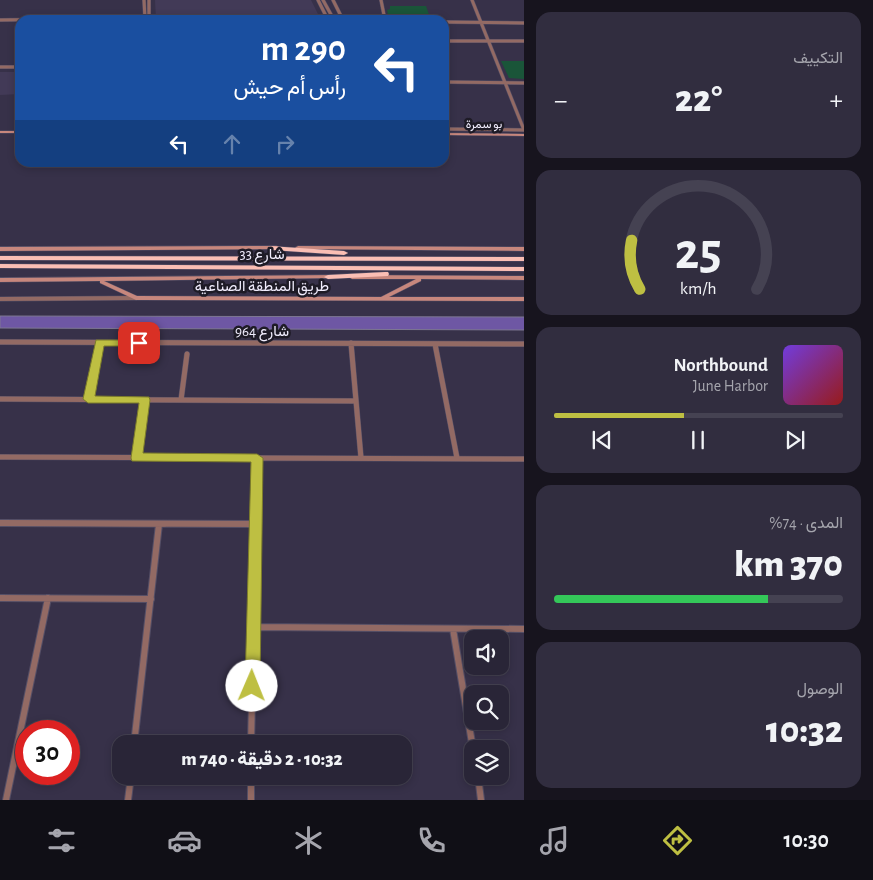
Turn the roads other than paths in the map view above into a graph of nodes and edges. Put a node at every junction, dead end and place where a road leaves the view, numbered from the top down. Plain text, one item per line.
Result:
1 (144, 0) edge
2 (149, 0) edge
3 (318, 0) edge
4 (324, 0) edge
5 (333, 0) edge
6 (381, 0) edge
7 (472, 0) edge
8 (146, 15) edge
9 (147, 15) edge
10 (326, 15) edge
11 (332, 15) edge
12 (340, 15) edge
13 (384, 15) edge
14 (0, 20) edge
15 (15, 20) edge
16 (15, 21) edge
17 (449, 22) edge
18 (482, 22) junction
19 (524, 23) edge
20 (449, 41) edge
21 (490, 41) junction
22 (524, 41) edge
23 (0, 68) edge
24 (15, 68) edge
25 (449, 81) edge
26 (506, 82) junction
27 (524, 82) edge
28 (449, 129) edge
29 (524, 132) edge
30 (0, 133) edge
31 (15, 134) edge
32 (449, 136) edge
33 (272, 248) junction
34 (0, 249) edge
35 (524, 249) edge
36 (0, 258) edge
37 (462, 259) junction
38 (524, 260) edge
39 (0, 266) edge
40 (493, 269) junction
41 (524, 269) edge
42 (328, 277) junction
43 (448, 277) junction
44 (524, 278) edge
45 (0, 280) edge
46 (86, 280) junction
47 (136, 298) junction
48 (524, 298) edge
49 (0, 299) edge
50 (376, 299) junction
51 (0, 342) edge
52 (100, 343) junction
53 (351, 344) junction
54 (435, 344) junction
55 (524, 344) edge
56 (187, 354) dead end
57 (0, 399) edge
58 (88, 399) junction
59 (145, 400) junction
60 (180, 400) junction
61 (356, 401) junction
62 (0, 457) edge
63 (137, 458) junction
64 (257, 458) junction
65 (361, 458) junction
66 (457, 458) junction
67 (524, 459) edge
68 (0, 523) edge
69 (159, 524) junction
70 (256, 524) junction
71 (0, 598) edge
72 (48, 598) junction
73 (151, 598) junction
74 (254, 627) junction
75 (453, 629) junction
76 (524, 629) edge
77 (135, 735) edge
78 (251, 735) edge
79 (472, 740) edge
80 (130, 785) edge
81 (251, 785) edge
82 (479, 785) edge
83 (6, 800) edge
84 (128, 800) edge
85 (251, 800) edge
86 (481, 800) edge

1 - 8 street
2 - 9 street
3 - 10 street
4 - 11 street
5 - 12 street
6 - 13 street
7 - 18 street
14 - 15 street
14 - 16 street
17 - 18 street
18 - 19 street
18 - 21 street
20 - 21 street
21 - 22 street
21 - 26 street
23 - 24 street
25 - 26 street
26 - 27 street
26 - 29 street
28 - 29 street
29 - 32 street, بو سمرة
30 - 31 street
33 - 34 street, شارع 33
33 - 35 street
33 - 37 highway
36 - 37 highway, شارع 33
37 - 38 highway, شارع 33
39 - 40 highway, شارع 33
40 - 41 highway, شارع 33
40 - 42 highway
42 - 43 street, طريق المنطقة الصناعية
42 - 46 street, طريق المنطقة الصناعية
43 - 44 street, طريق المنطقة الصناعية
43 - 50 street
45 - 46 street, طريق المنطقة الصناعية
46 - 47 street
47 - 49 street, طريق المنطقة الصناعية
47 - 50 street, طريق المنطقة الصناعية
48 - 50 street, طريق المنطقة الصناعية
51 - 52 street, شارع 964
52 - 53 street, شارع 964
52 - 58 street
53 - 54 street, شارع 964
53 - 61 street
54 - 55 street, شارع 964
54 - 66 street
56 - 60 street
57 - 58 street
58 - 59 street
59 - 60 street
59 - 63 street
60 - 61 street
61 - 65 street
62 - 63 street
63 - 64 street
64 - 65 street
64 - 70 street
65 - 66 street
66 - 67 street
68 - 69 street
69 - 70 street
69 - 73 street
70 - 74 street
71 - 72 street
72 - 73 street
72 - 83 street
73 - 77 street
74 - 75 street
74 - 78 street
75 - 76 street
75 - 79 street
80 - 84 street
81 - 85 street
82 - 86 street

